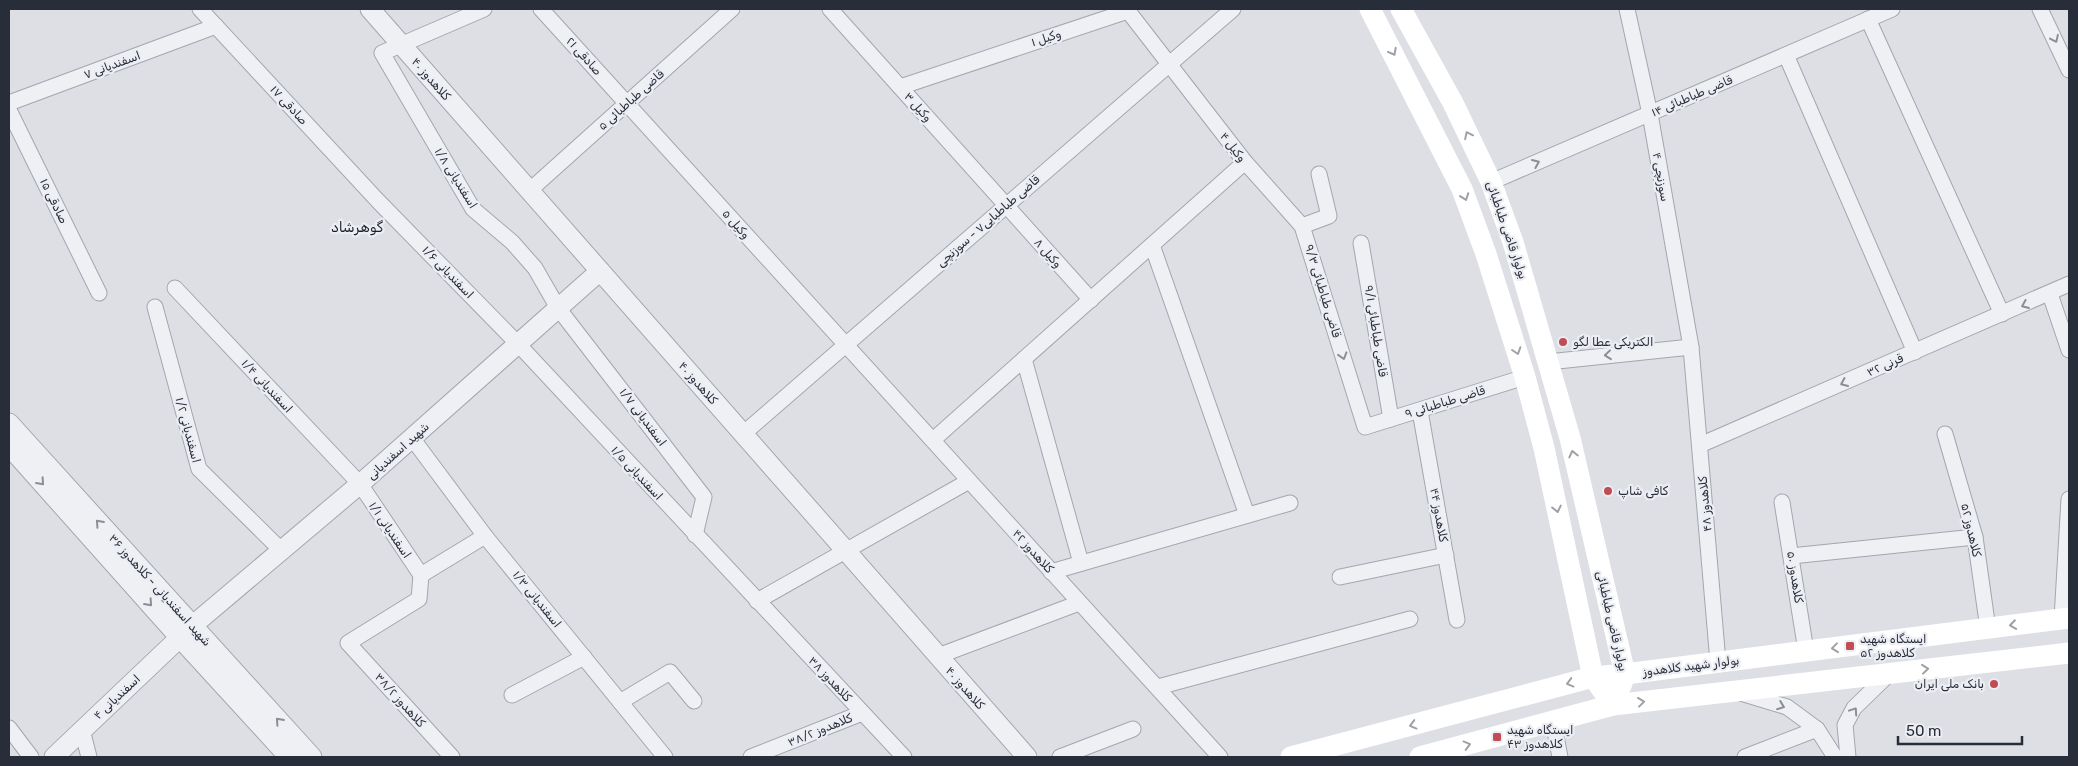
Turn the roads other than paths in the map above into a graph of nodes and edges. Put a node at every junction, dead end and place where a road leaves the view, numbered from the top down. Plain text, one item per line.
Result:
1 (200, 9) edge
2 (370, 9) edge
3 (484, 9) edge
4 (541, 9) edge
5 (732, 9) edge
6 (830, 9) edge
7 (1233, 9) edge
8 (1370, 9) edge
9 (1401, 9) edge
10 (1627, 9) edge
11 (1892, 9) edge
12 (2040, 9) edge
13 (1868, 19) junction
14 (216, 26) junction
15 (400, 44) junction
16 (1786, 55) junction
17 (1168, 64) junction
18 (2069, 70) edge
19 (900, 87) junction
20 (9, 103) edge
21 (627, 103) junction
22 (9, 110) edge
23 (1650, 114) junction
24 (1245, 162) junction
25 (1319, 174) dead end
26 (1491, 182) junction
27 (530, 190) junction
28 (378, 201) joint
29 (1006, 205) junction
30 (1302, 226) junction
31 (1361, 242) dead end
32 (1152, 245) junction
33 (600, 271) junction
34 (2069, 284) edge
35 (175, 288) dead end
36 (99, 293) dead end
37 (2050, 294) junction
38 (1090, 300) junction
39 (155, 308) dead end
40 (558, 308) junction
41 (2002, 314) junction
42 (518, 344) junction
43 (846, 344) junction
44 (1691, 347) junction
45 (2069, 350) edge
46 (1915, 352) junction
47 (1024, 359) junction
48 (1548, 362) junction
49 (1525, 376) junction
50 (1420, 411) junction
51 (1391, 419) junction
52 (9, 423) edge
53 (1365, 427) joint
54 (743, 434) junction
55 (1945, 434) dead end
56 (412, 438) junction
57 (933, 440) junction
58 (1700, 445) junction
59 (9, 446) edge
60 (969, 481) junction
61 (360, 484) junction
62 (2069, 499) edge
63 (1782, 502) dead end
64 (1290, 503) dead end
65 (1247, 515) junction
66 (695, 535) junction
67 (485, 536) junction
68 (1975, 537) junction
69 (282, 551) junction
70 (846, 551) junction
71 (1446, 555) junction
72 (1791, 556) junction
73 (1081, 563) junction
74 (1051, 572) junction
75 (421, 575) junction
76 (1340, 577) dead end
77 (757, 601) junction
78 (1079, 602) junction
79 (1410, 618) dead end
80 (2065, 618) edge
81 (1457, 620) dead end
82 (1988, 629) junction
83 (186, 632) junction
84 (1806, 651) junction
85 (2069, 653) edge
86 (938, 656) junction
87 (584, 657) junction
88 (1718, 662) junction
89 (1890, 673) junction
90 (1625, 674) junction
91 (1593, 677) junction
92 (1158, 686) junction
93 (1735, 690) junction
94 (512, 694) dead end
95 (694, 701) dead end
96 (620, 702) junction
97 (1613, 705) junction
98 (862, 713) junction
99 (1553, 721) junction
100 (9, 728) edge
101 (1133, 729) dead end
102 (1817, 729) junction
103 (82, 730) junction
104 (1432, 756) edge
105 (31, 757) edge
106 (54, 757) edge
107 (89, 757) edge
108 (289, 757) edge
109 (312, 757) edge
110 (452, 757) edge
111 (665, 757) edge
112 (751, 757) edge
113 (904, 757) edge
114 (1027, 757) edge
115 (1060, 757) edge
116 (1220, 757) edge
117 (1290, 757) edge
118 (1560, 757) edge
119 (1745, 757) edge
120 (1835, 757) edge
121 (1848, 757) edge

1 - 14 street, صادقی ۱۷
2 - 15 street, کلاهدوز ۴۰
3 - 15 street
4 - 21 street, صادقی ۲۱
5 - 21 street, قاضی طباطبائی ۵
6 - 19 street, وکيل ۳
7 - 17 street, قاضی طباطبایی۷ - سوزنچی
8 -> 49 main road
26 -> 9 main road, بولوار قاضی طباطبائی
10 - 23 street, سوزنچی ۴
11 - 13 street, قاضی طباطبائی ۱۴
12 -> 18 street
13 - 16 street, قاضی طباطبائی ۱۴
13 - 41 street
14 - 20 street, اسفندیانی ۷
14 - 28 street, صادقی ۱۷
15 - 27 street, کلاهدوز ۴۰
15 - 40 street, اسفندیانی ۱/۸
16 - 23 street, قاضی طباطبائی ۱۴
16 - 46 street
17 - 19 street, وکيل ۱
17 - 24 street, وکيل ۴
17 - 29 street, قاضی طباطبایی۷ - سوزنچی
19 - 29 street, وکيل ۳
21 - 27 street, قاضی طباطبائی ۵
21 - 43 street, وکيل ۵
22 - 36 street, صادقی ۱۵
26 -> 23 street, قاضی طباطبائی ۱۴
23 - 44 street, سوزنچی ۴
24 - 30 street, وکيل ۴
24 - 32 street
25 - 30 street
26 - 48 main road, بولوار قاضی طباطبائی
27 - 33 street, کلاهدوز ۴۰
28 - 42 street, اسفندیانی ۱/۶
29 - 38 street, وکيل ۸
29 - 43 street, قاضی طباطبایی۷ - سوزنچی
30 -> 53 street, قاضی طباطبائی ۹/۳
31 - 51 street, قاضی طباطبائی ۹/۱
32 - 38 street
32 - 65 street
33 - 40 street, شهید اسفندیانی
33 - 54 street, کلاهدوز ۴۰
34 - 37 street, قرنی ۳۲
35 - 61 street, اسفندیانی ۱/۴
37 -> 41 street, قرنی ۳۲
37 - 45 street
38 - 47 street
39 - 69 street, اسفندیانی ۱/۲
40 - 42 street, شهید اسفندیانی
40 - 66 street, ۱/۷ اسفندیانی
41 - 46 street, قرنی ۳۲
42 - 56 street, شهید اسفندیانی
42 - 66 street, اسفندیانی ۱/۵
43 - 54 street, قاضی طباطبایی۷ - سوزنچی
43 - 57 street, کلاهدوز ۴۲
44 -> 48 street
44 - 58 street, کلاهدوز ۴۸
46 -> 58 street, قرنی ۳۲
47 - 57 street
47 - 73 street
90 -> 48 main road, بولوار قاضی طباطبائی
49 - 50 street, قاضی طباطبائی ۹
49 -> 91 main road
50 - 51 street, قاضی طباطبائی ۹
50 - 71 street, کلاهدوز ۴۴
51 - 53 street, قاضی طباطبائی ۹
83 -> 52 street, شهید اسفندیانی - کلاهدوز ۳۶
54 - 70 street, کلاهدوز ۴۰
55 - 68 street, کلاهدوز ۵۲
56 - 61 street, شهید اسفندیانی
56 - 67 street, اسفندیانی ۱/۳
57 - 60 street, کلاهدوز ۴۲
58 - 88 street, کلاهدوز ۴۸
59 -> 83 street, شهید اسفندیانی - کلاهدوز ۳۶
60 - 70 street
60 - 74 street, کلاهدوز ۴۲
61 - 69 street, شهید اسفندیانی
61 - 75 street, اسفندیانی ۱/۱
62 - 80 street
63 - 72 street, کلاهدوز ۵۰
64 - 65 street
65 - 73 street
66 - 77 street, اسفندیانی ۱/۵
67 - 75 street
67 - 87 street, اسفندیانی ۱/۳
68 - 72 street
68 - 82 street, کلاهدوز ۵۲
69 - 83 street, شهید اسفندیانی
70 - 77 street
70 - 86 street, کلاهدوز ۴۰
71 - 76 street
71 - 81 street, کلاهدوز ۴۴
72 - 84 street, کلاهدوز ۵۰
73 - 74 street
74 - 78 street, کلاهدوز ۴۲
75 - 110 street, کلاهدوز ۳۸/۲
77 - 98 street, کلاهدوز ۳۸
78 - 86 street
78 - 92 street, کلاهدوز ۴۲
79 - 92 street
80 -> 82 main road, بولوار شهید کلاهدوز
82 -> 84 main road, بولوار شهید کلاهدوز
83 - 103 street, اسفندیانی ۴
83 - 108 street, شهید اسفندیانی - کلاهدوز ۳۶
109 -> 83 street, شهید اسفندیانی - کلاهدوز ۳۶
84 - 88 main road, بولوار شهید کلاهدوز
89 -> 85 main road
86 - 114 street, کلاهدوز ۴۰
87 - 94 street
87 - 96 street, اسفندیانی ۱/۳
88 - 90 main road, بولوار شهید کلاهدوز
89 - 93 main road
121 -> 89 street
90 - 91 main road, بولوار شهید کلاهدوز
90 - 97 main road, بولوار قاضی طباطبائی
91 - 97 main road
91 -> 117 main road, بولوار شهید کلاهدوز
92 - 116 street, کلاهدوز ۴۲
97 -> 93 main road
93 -> 102 street
95 - 96 street
96 - 111 street, اسفندیانی ۱/۳
97 - 99 main road
98 - 112 street, کلاهدوز ۳۸/۲
98 - 113 street, کلاهدوز ۳۸
104 -> 99 main road
99 - 118 street
100 - 105 street
101 - 115 street
102 - 119 street
102 - 120 street
103 - 106 street, اسفندیانی ۴
103 - 107 street

